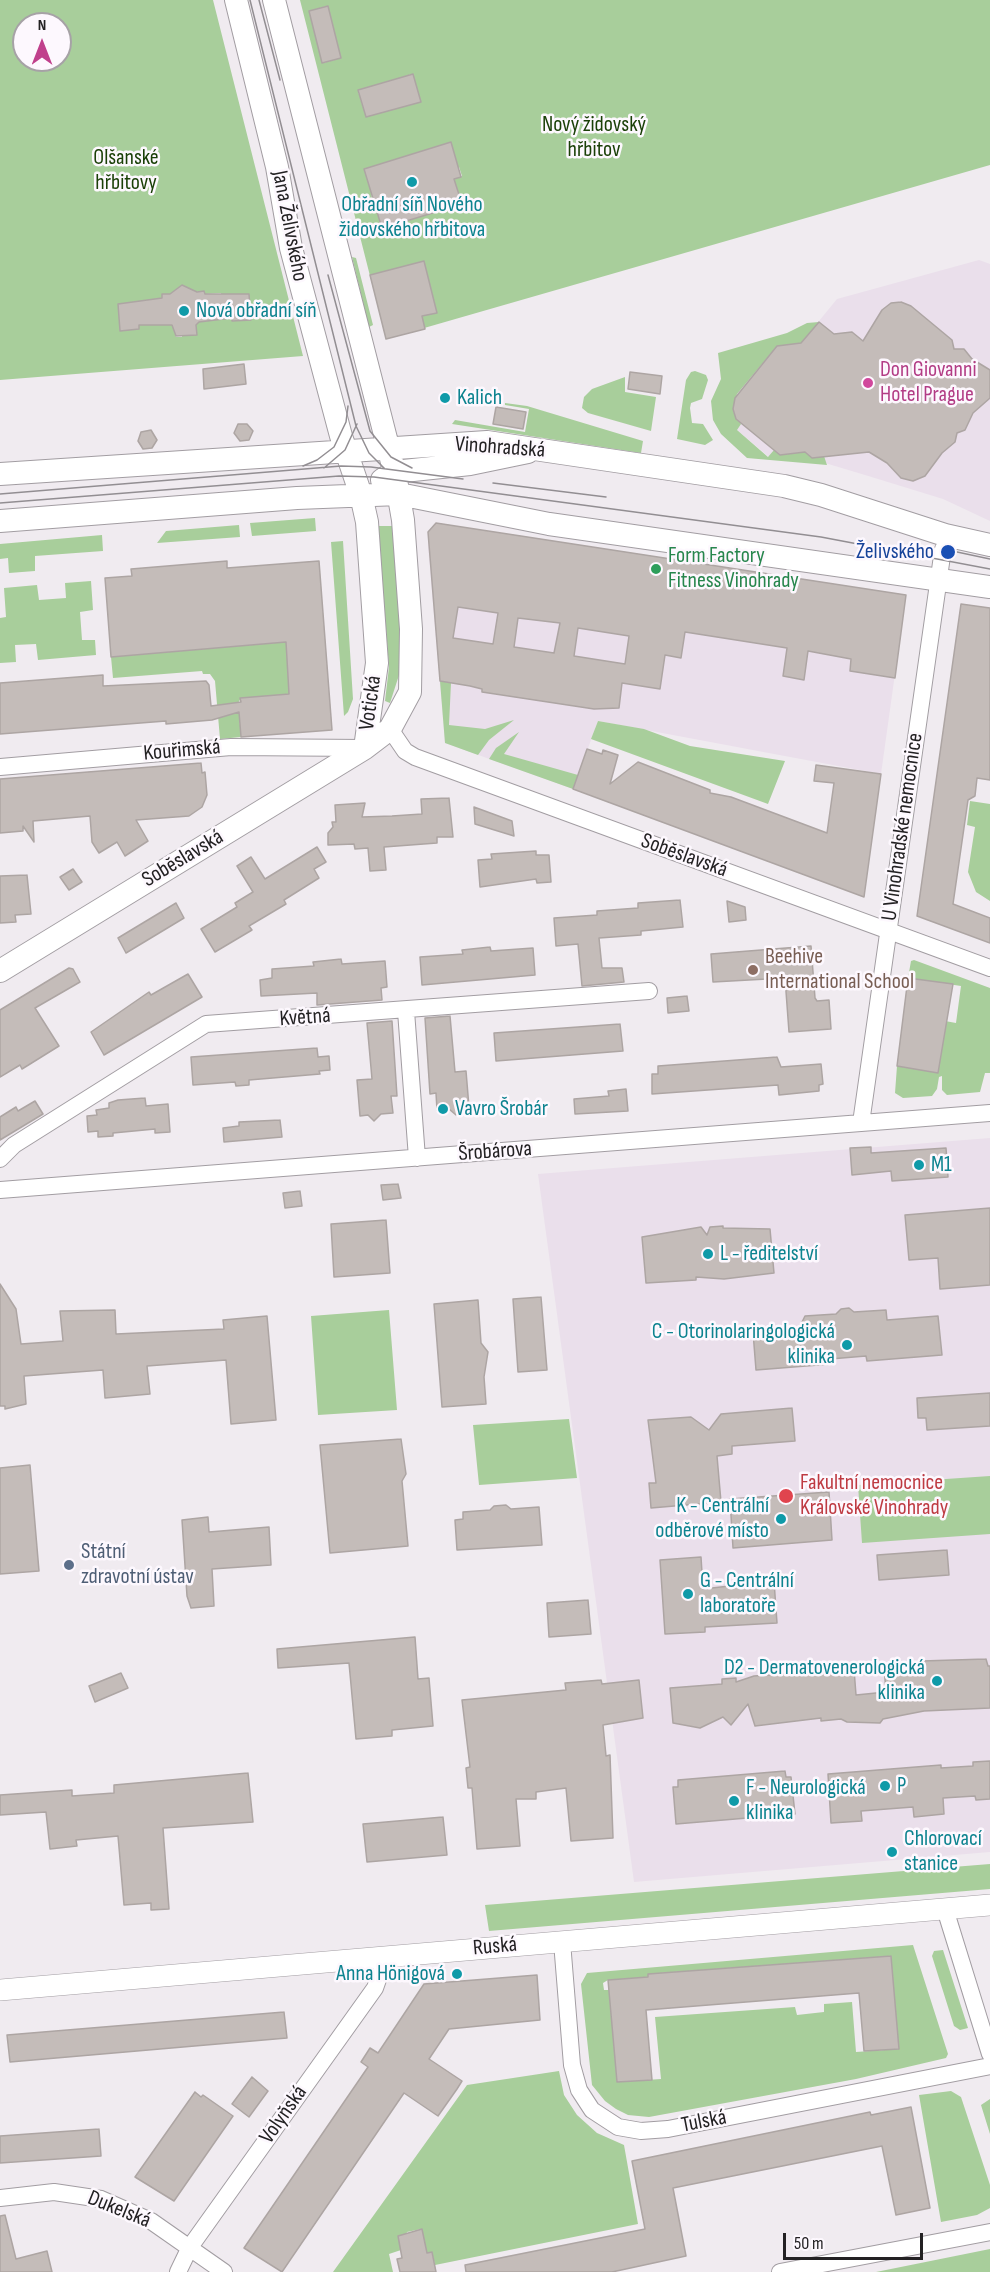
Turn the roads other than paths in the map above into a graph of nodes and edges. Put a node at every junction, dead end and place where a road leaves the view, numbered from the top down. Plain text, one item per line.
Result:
1 (236, 0) edge
2 (274, 0) edge
3 (389, 447) junction
4 (536, 449) junction
5 (345, 450) junction
6 (0, 474) edge
7 (397, 483) junction
8 (361, 495) junction
9 (0, 521) edge
10 (958, 538) junction
11 (989, 544) edge
12 (938, 579) junction
13 (990, 587) edge
14 (390, 729) junction
15 (365, 748) junction
16 (0, 767) edge
17 (888, 931) junction
18 (990, 968) edge
19 (0, 971) edge
20 (649, 992) dead end
21 (406, 1011) junction
22 (990, 1113) edge
23 (861, 1123) junction
24 (417, 1158) junction
25 (0, 1159) edge
26 (0, 1190) edge
27 (990, 1905) edge
28 (945, 1909) junction
29 (562, 1942) junction
30 (386, 1957) junction
31 (0, 1989) edge
32 (990, 2054) edge
33 (990, 2066) edge
34 (0, 2198) edge
35 (990, 2232) edge
36 (190, 2247) junction
37 (178, 2272) edge
38 (224, 2272) edge
39 (780, 2272) edge

1 - 5 main road, Jana Želivského
2 - 3 main road, Jana Želivského
3 - 4 main road, Vinohradská
3 - 5 main road, Vinohradská
3 - 7 main road, Jana Želivského
4 - 7 main road
4 - 10 main road, Vinohradská
5 - 6 main road, Vinohradská
5 - 8 main road, Jana Želivského
7 - 8 main road
7 - 12 main road
7 - 14 main road, Votická
8 - 9 main road
8 - 15 main road, Votická
10 - 11 main road, Vinohradská
10 - 12 street, U Vinohradské nemocnice
12 - 13 main road
12 - 17 street, U Vinohradské nemocnice
14 - 15 main road, Votická
14 - 17 street, Soběslavská
15 - 16 street, Kouřimská
15 - 19 main road, Soběslavská
17 - 18 street, Soběslavská
17 - 23 street, U Vinohradské nemocnice
20 - 21 street, Květná
21 - 24 street
21 - 25 street, Květná
22 - 23 street, Šrobárova
23 - 24 street, Šrobárova
24 - 26 street, Šrobárova
27 - 28 street, Ruská
28 - 29 street, Ruská
28 - 32 street
29 - 30 street, Ruská
29 - 33 street, Tulská
30 - 31 street, Ruská
30 - 36 street, Volyňská
34 - 36 street, Dukelská
35 - 39 street
36 - 37 street, Volyňská
36 - 38 street, Dukelská

